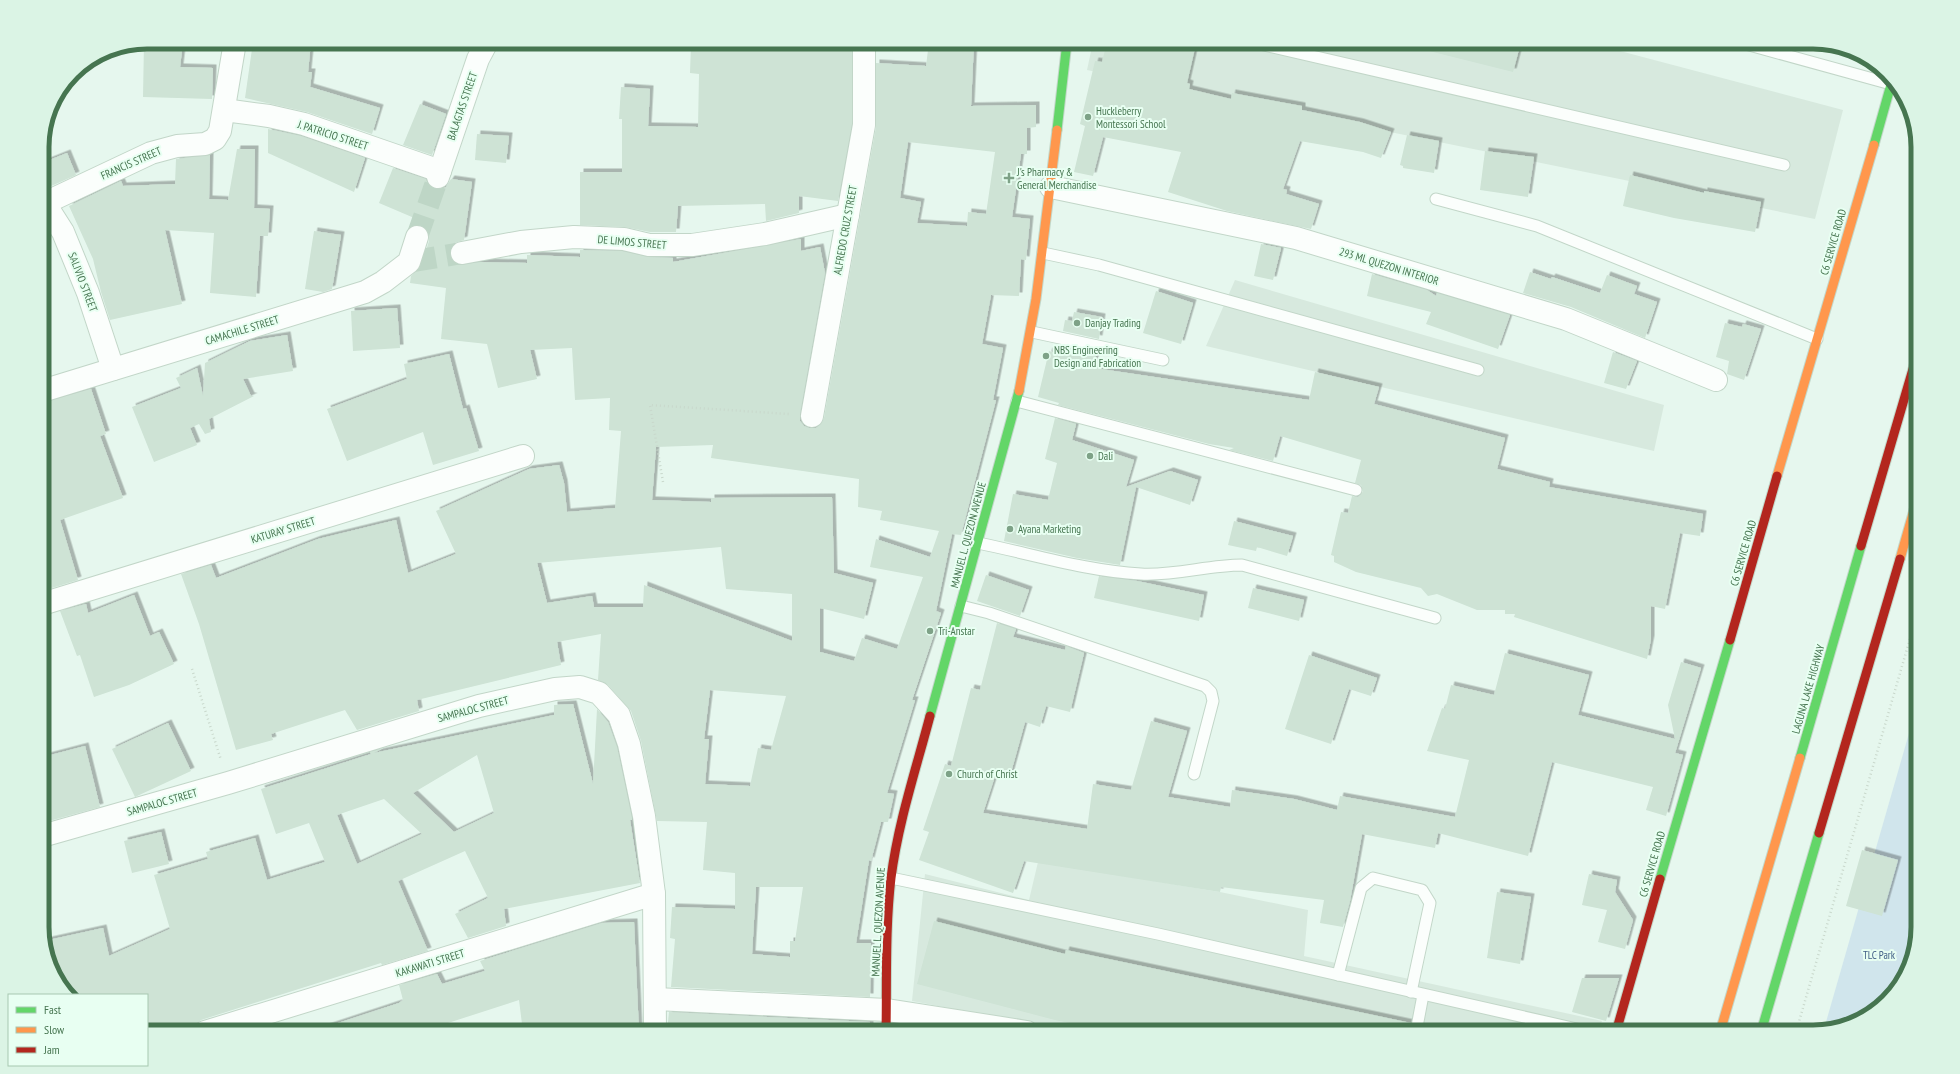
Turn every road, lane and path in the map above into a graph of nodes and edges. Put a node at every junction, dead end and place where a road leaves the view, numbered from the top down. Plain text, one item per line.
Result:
1 (234, 49) edge
2 (483, 49) edge
3 (864, 49) edge
4 (1066, 49) edge
5 (1281, 49) edge
6 (1765, 49) edge
7 (1885, 80) edge
8 (1891, 87) edge
9 (224, 110) junction
10 (1784, 165) dead end
11 (439, 174) joint
12 (1051, 187) junction
13 (49, 199) edge
14 (1436, 200) dead end
15 (49, 209) edge
16 (848, 214) junction
17 (417, 237) tunnel mouth
18 (462, 253) tunnel mouth
19 (1043, 253) junction
20 (1032, 332) junction
21 (1817, 339) junction
22 (1163, 360) dead end
23 (113, 369) junction
24 (1478, 370) dead end
25 (1911, 376) edge
26 (1716, 380) dead end
27 (49, 389) edge
28 (1017, 401) junction
29 (812, 416) joint
30 (523, 456) dead end
31 (663, 482) dead end
32 (1356, 490) dead end
33 (1911, 520) edge
34 (978, 542) junction
35 (49, 602) edge
36 (961, 606) junction
37 (1435, 618) dead end
38 (1911, 635) edge
39 (192, 670) dead end
40 (1194, 774) dead end
41 (228, 783) junction
42 (49, 834) edge
43 (891, 878) junction
44 (654, 894) junction
45 (1338, 976) junction
46 (1411, 992) junction
47 (1423, 995) junction
48 (656, 1000) junction
49 (886, 1010) junction
50 (228, 1025) edge
51 (655, 1025) edge
52 (886, 1025) edge
53 (982, 1025) edge
54 (1417, 1025) edge
55 (1558, 1025) edge
56 (1618, 1025) edge
57 (1722, 1025) edge
58 (1763, 1025) edge
59 (1798, 1025) edge

1 - 9 street, FRANCIS STREET
2 - 11 street, BALAGTAS STREET
3 - 16 street, ALFREDO CRUZ STREET
4 - 12 main road, MANUEL L. QUEZON AVENUE
5 - 10 lane
6 - 7 lane
8 - 21 main road, C6 SERVICE ROAD
9 - 11 street, J. PATRICIO STREET
9 - 13 street, FRANCIS STREET
12 - 19 main road, MANUEL L. QUEZON AVENUE
12 - 26 street, 293 ML QUEZON INTERIOR
14 - 21 lane
15 - 23 street, SALIVIO STREET
16 - 18 street, DE LIMOS STREET
16 - 29 street, ALFREDO CRUZ STREET
17 - 23 street, CAMACHILE STREET
19 - 20 main road, MANUEL L. QUEZON AVENUE
19 - 24 lane
20 - 22 lane
20 - 28 main road, MANUEL L. QUEZON AVENUE
21 - 56 main road, C6 SERVICE ROAD
23 - 27 street, CAMACHILE STREET
25 - 57 main road, LAGUNA LAKE HIGHWAY
28 - 32 lane
28 - 34 main road, MANUEL L. QUEZON AVENUE
29 - 31 path
30 - 35 street, KATURAY STREET
33 - 58 main road
34 - 36 main road, MANUEL L. QUEZON AVENUE
34 - 37 lane
36 - 40 lane
36 - 43 main road, MANUEL L. QUEZON AVENUE
38 - 59 path
39 - 41 path
41 - 42 street, SAMPALOC STREET
41 - 44 street, SAMPALOC STREET
43 - 45 lane
43 - 49 main road, MANUEL L. QUEZON AVENUE
44 - 48 street, SAMPALOC STREET
44 - 50 street, KAKAWATI STREET
45 - 46 lane
45 - 46 lane
46 - 47 lane
47 - 54 lane
47 - 55 lane
48 - 49 street
48 - 51 street, SAMPALOC STREET
49 - 52 main road, MANUEL L. QUEZON AVENUE
49 - 53 street

